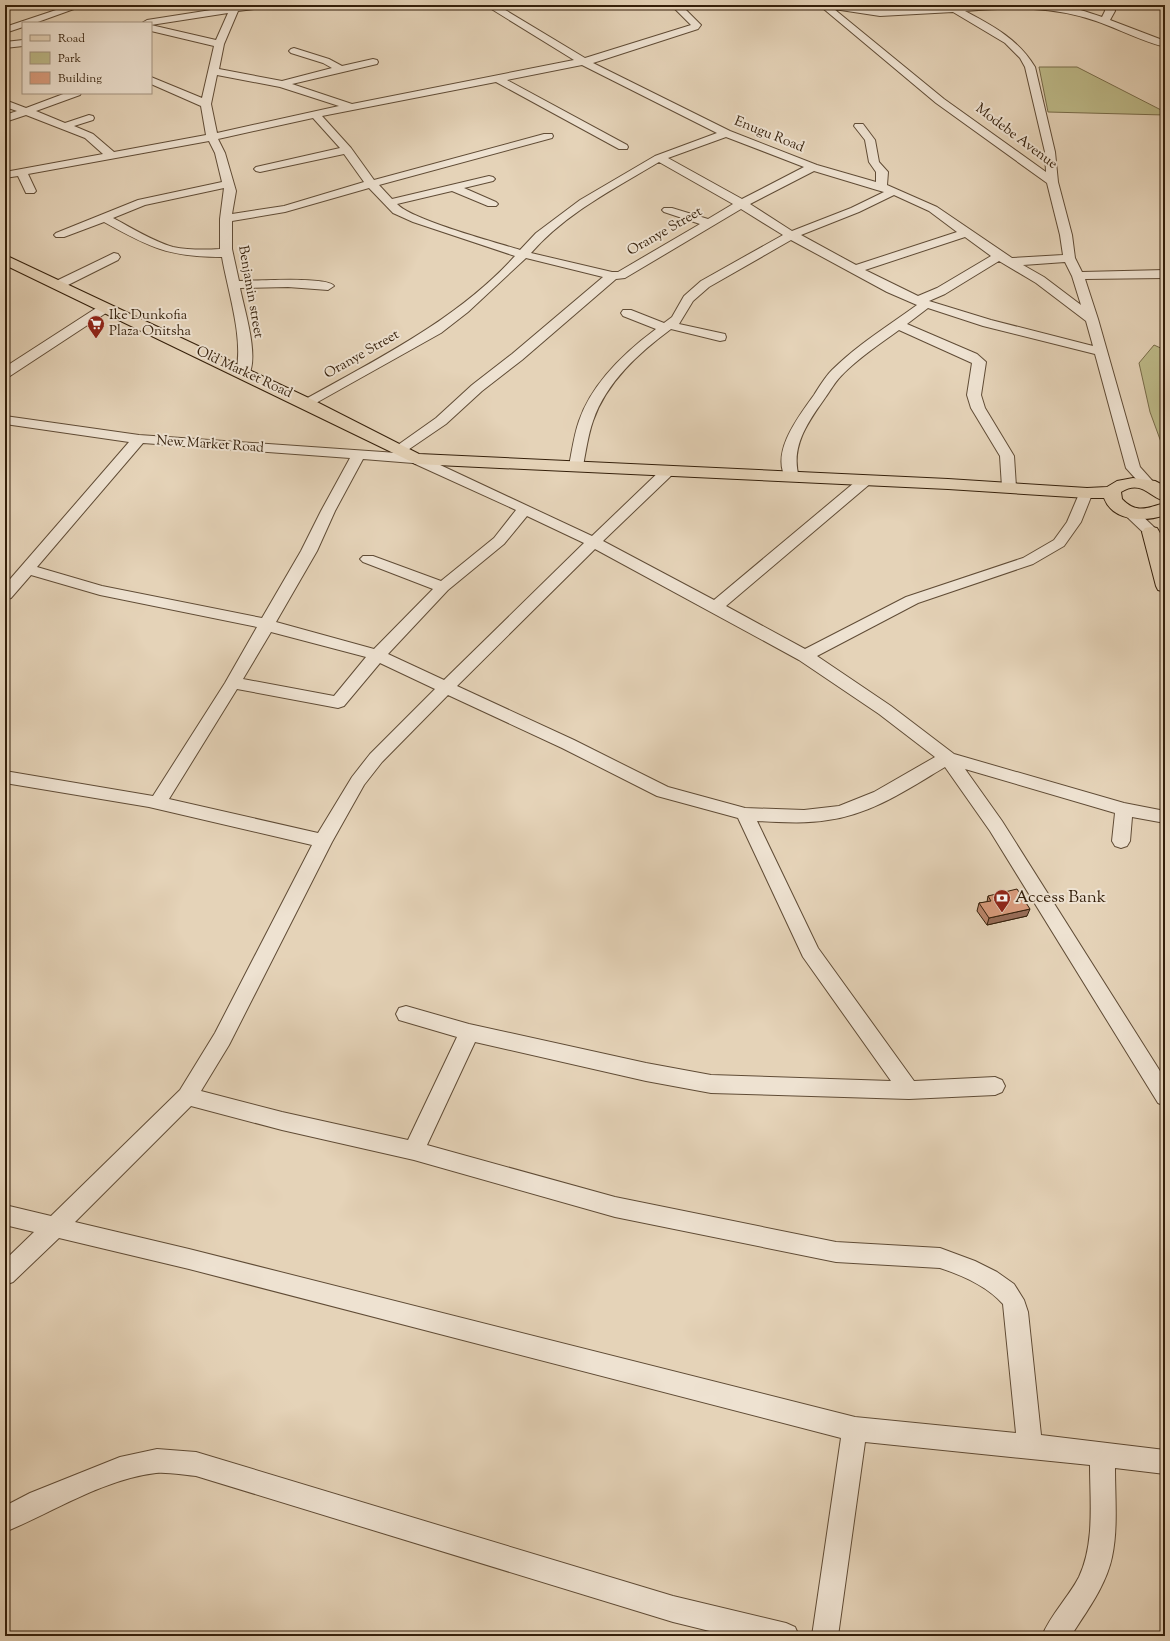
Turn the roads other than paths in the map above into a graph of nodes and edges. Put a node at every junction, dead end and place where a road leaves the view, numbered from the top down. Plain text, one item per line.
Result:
1 (80, 5) edge
2 (261, 5) edge
3 (490, 5) edge
4 (676, 5) edge
5 (824, 5) edge
6 (831, 5) edge
7 (1109, 5) edge
8 (234, 9) junction
9 (957, 11) junction
10 (37, 15) junction
11 (1105, 21) junction
12 (22, 22) edge
13 (22, 22) edge
14 (51, 22) edge
15 (152, 22) edge
16 (152, 28) edge
17 (5, 30) edge
18 (22, 43) edge
19 (219, 44) junction
20 (1165, 44) edge
21 (5, 45) edge
22 (294, 51) dead end
23 (582, 61) junction
24 (373, 62) dead end
25 (341, 69) junction
26 (213, 71) junction
27 (497, 78) junction
28 (152, 80) edge
29 (282, 84) junction
30 (73, 94) edge
31 (5, 103) edge
32 (206, 104) junction
33 (352, 107) junction
34 (27, 111) junction
35 (315, 114) junction
36 (89, 118) dead end
37 (5, 119) edge
38 (65, 126) junction
39 (859, 126) dead end
40 (726, 133) junction
41 (548, 136) dead end
42 (212, 137) junction
43 (623, 147) dead end
44 (347, 150) junction
45 (112, 156) junction
46 (659, 158) junction
47 (812, 167) junction
48 (260, 169) dead end
49 (22, 172) junction
50 (5, 175) edge
51 (489, 179) dead end
52 (1052, 182) junction
53 (228, 184) junction
54 (371, 184) junction
55 (451, 187) junction
56 (881, 188) junction
57 (30, 191) dead end
58 (894, 192) junction
59 (389, 202) junction
60 (492, 204) dead end
61 (741, 204) junction
62 (668, 210) dead end
63 (104, 217) junction
64 (226, 219) junction
65 (710, 223) junction
66 (965, 233) junction
67 (60, 235) dead end
68 (791, 235) junction
69 (227, 253) junction
70 (522, 254) junction
71 (114, 257) dead end
72 (1069, 258) junction
73 (5, 259) edge
74 (1004, 259) junction
75 (856, 268) junction
76 (1165, 274) edge
77 (612, 276) junction
78 (1078, 276) junction
79 (1040, 280) junction
80 (58, 285) junction
81 (234, 285) junction
82 (328, 286) dead end
83 (1083, 294) junction
84 (922, 302) junction
85 (105, 308) junction
86 (627, 313) dead end
87 (1092, 319) junction
88 (898, 325) junction
89 (667, 326) junction
90 (720, 337) dead end
91 (1101, 352) junction
92 (5, 373) edge
93 (243, 373) junction
94 (308, 404) junction
95 (5, 420) edge
96 (139, 439) junction
97 (400, 450) junction
98 (358, 456) junction
99 (416, 459) junction
100 (576, 466) junction
101 (1134, 468) junction
102 (669, 470) junction
103 (792, 477) junction
104 (866, 480) junction
105 (1009, 487) junction
106 (1061, 491) junction
107 (1084, 497) junction
108 (1121, 498) junction
109 (1161, 498) edge
110 (525, 509) junction
111 (1151, 532) junction
112 (594, 543) junction
113 (368, 559) dead end
114 (28, 569) junction
115 (1165, 586) edge
116 (443, 587) junction
117 (5, 595) edge
118 (715, 607) junction
119 (266, 624) junction
120 (377, 655) junction
121 (805, 656) junction
122 (233, 683) junction
123 (446, 687) junction
124 (948, 758) junction
125 (5, 777) edge
126 (158, 803) junction
127 (1124, 809) junction
128 (745, 814) junction
129 (1165, 817) edge
130 (323, 841) junction
131 (1122, 841) dead end
132 (406, 1014) dead end
133 (469, 1032) junction
134 (995, 1086) dead end
135 (909, 1090) junction
136 (187, 1096) junction
137 (1165, 1097) edge
138 (414, 1151) junction
139 (5, 1215) edge
140 (54, 1226) junction
141 (5, 1275) edge
142 (855, 1430) junction
143 (1030, 1446) junction
144 (1102, 1456) junction
145 (1165, 1462) edge
146 (5, 1519) edge
147 (786, 1636) edge
148 (825, 1636) edge
149 (1055, 1636) edge

1 - 10 street
2 - 8 street
3 - 23 street, Enugu Road
4 - 23 street
5 - 52 street, Modebe Avenue
6 - 9 street
7 - 11 street
8 - 15 street
8 - 19 street, Benjamin street
9 - 11 street
9 - 52 street
10 - 13 street
10 - 14 street
11 - 20 street
12 - 17 street
16 - 19 street
18 - 21 street
19 - 26 street, Benjamin street
22 - 25 street
23 - 27 street
23 - 40 street, Enugu Road
24 - 25 street
25 - 29 street
26 - 29 street
26 - 32 street, Benjamin street
27 - 33 street
27 - 43 street
28 - 32 street
29 - 33 street
30 - 34 street
31 - 34 street
32 - 42 street, Benjamin street
33 - 35 street
34 - 37 street
34 - 38 street
35 - 42 street
35 - 44 street
36 - 38 street
38 - 45 street
39 - 56 street
40 - 46 street, Oranye Street
40 - 47 street, Enugu Road
41 - 54 street
42 - 45 street
42 - 53 street, Benjamin street
44 - 48 street
44 - 54 street
45 - 49 street
46 - 61 street
46 - 70 street, Oranye Street
47 - 56 street, Enugu Road
47 - 61 street, Oranye Street
49 - 50 street
49 - 57 street
51 - 55 street
52 - 72 street, Modebe Avenue
53 - 63 street
53 - 64 street, Benjamin street
54 - 59 street
54 - 64 street
55 - 59 street
55 - 60 street
56 - 58 street, Enugu Road
58 - 66 street, Enugu Road
58 - 68 street
59 - 70 street
61 - 65 street, Oranye Street
61 - 68 street
62 - 65 street
63 - 67 street
63 - 69 street
64 - 69 street, Benjamin street
65 - 77 street, Oranye Street
66 - 74 street, Enugu Road
66 - 75 street
68 - 75 street
68 - 89 street
69 - 81 street, Benjamin street
70 - 77 street
70 - 94 street, Oranye Street
71 - 80 street
72 - 74 street
72 - 78 street, Modebe Avenue
73 - 80 main road, Old Market Road
74 - 79 street, Enugu Road
74 - 84 street
75 - 84 street
76 - 78 street
77 - 97 street
78 - 83 street, Modebe Avenue
79 - 83 street
79 - 87 street
80 - 85 main road, Old Market Road
81 - 82 street
81 - 93 street, Benjamin street
83 - 87 street, Modebe Avenue
84 - 88 street
84 - 91 street
85 - 92 street
85 - 93 main road, Old Market Road
86 - 89 street
87 - 91 street, Modebe Avenue
88 - 103 street
88 - 105 street
89 - 90 street
89 - 100 street
91 - 101 street, Modebe Avenue
93 - 94 main road, Old Market Road
94 - 97 main road, Old Market Road
95 - 96 street, New Market Road
96 - 98 street, New Market Road
96 - 114 street
97 - 99 main road, Old Market Road
98 - 99 street, New Market Road
98 - 119 street
99 - 100 main road
99 - 110 street
100 - 102 main road
101 - 108 street
101 - 109 street
102 - 103 main road
102 - 112 street
103 - 104 main road
104 - 105 main road
104 - 118 street
105 - 106 main road
106 - 107 main road
106 - 108 main road
107 - 108 main road
107 - 121 street
108 - 109 main road
108 - 109 main road
108 - 111 street
109 - 111 street
110 - 112 street
110 - 116 street
111 - 115 main road
112 - 118 street
112 - 123 street
113 - 116 street
114 - 117 street
114 - 119 street
116 - 120 street
118 - 121 street
119 - 120 street
119 - 122 street
120 - 122 street
120 - 123 street
121 - 124 street
122 - 126 street
123 - 128 street
123 - 130 street
124 - 127 street
124 - 128 street
124 - 137 street
125 - 126 street
126 - 130 street
127 - 129 street
127 - 131 street
128 - 135 street
130 - 136 street
132 - 133 street
133 - 135 street
133 - 138 street
134 - 135 street
136 - 138 street
136 - 140 street
138 - 143 street
139 - 140 street
140 - 141 street
140 - 142 street
142 - 143 street
142 - 148 street
143 - 144 street
144 - 145 street
144 - 149 street
146 - 147 street

